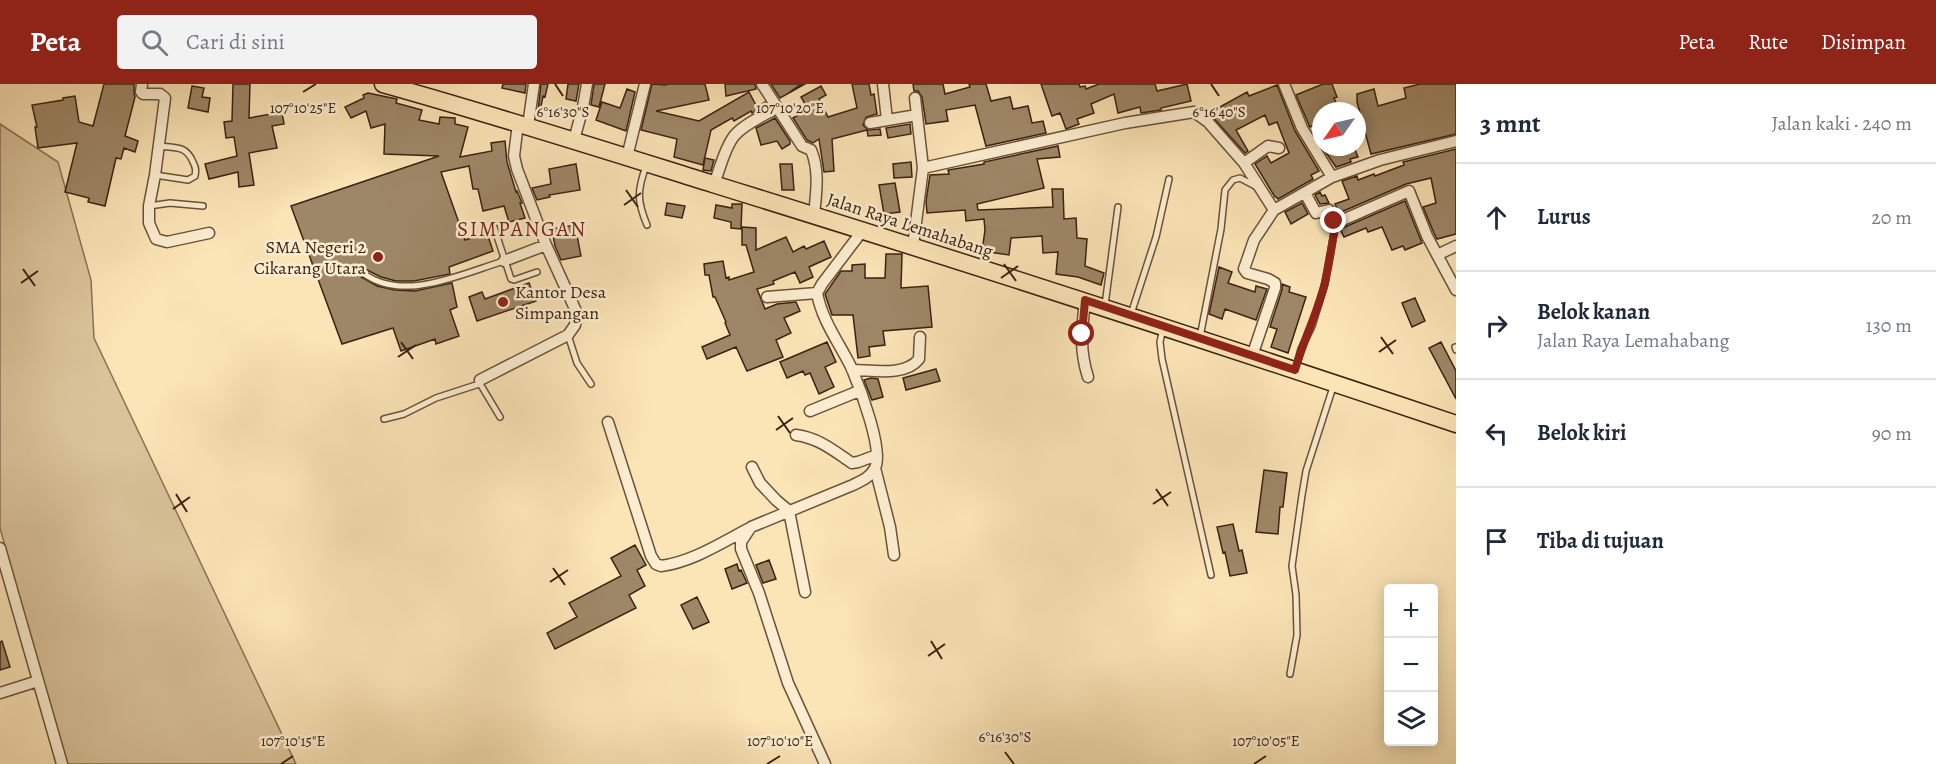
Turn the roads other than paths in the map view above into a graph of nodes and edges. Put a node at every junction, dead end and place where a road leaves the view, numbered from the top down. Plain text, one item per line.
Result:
1 (142, 84) edge
2 (383, 84) edge
3 (534, 84) edge
4 (587, 84) edge
5 (645, 84) edge
6 (762, 84) edge
7 (883, 84) edge
8 (1284, 84) edge
9 (406, 87) edge
10 (915, 98) dead end
11 (777, 108) junction
12 (917, 115) junction
13 (887, 120) junction
14 (870, 123) dead end
15 (523, 124) junction
16 (574, 140) junction
17 (1456, 141) edge
18 (158, 146) junction
19 (1279, 148) dead end
20 (627, 157) junction
21 (647, 163) junction
22 (1244, 163) junction
23 (923, 168) junction
24 (155, 175) junction
25 (1332, 177) junction
26 (1169, 179) dead end
27 (714, 184) junction
28 (1260, 188) junction
29 (1305, 193) junction
30 (149, 206) junction
31 (203, 206) dead end
32 (1119, 207) dead end
33 (1274, 210) junction
34 (814, 215) junction
35 (1336, 222) junction
36 (493, 224) dead end
37 (647, 225) dead end
38 (863, 231) junction
39 (209, 233) dead end
40 (546, 245) junction
41 (913, 246) junction
42 (1456, 246) edge
43 (1437, 255) junction
44 (504, 261) junction
45 (537, 272) dead end
46 (363, 273) dead end
47 (1456, 290) edge
48 (817, 293) junction
49 (767, 297) dead end
50 (1085, 300) junction
51 (1105, 307) junction
52 (1130, 315) junction
53 (1164, 327) junction
54 (568, 335) junction
55 (920, 337) dead end
56 (1200, 339) junction
57 (1252, 356) junction
58 (852, 370) junction
59 (1295, 370) junction
60 (1088, 377) dead end
61 (480, 382) junction
62 (1334, 383) junction
63 (591, 384) dead end
64 (860, 391) junction
65 (810, 411) dead end
66 (500, 417) dead end
67 (384, 419) dead end
68 (608, 422) dead end
69 (1456, 424) edge
70 (796, 435) dead end
71 (877, 454) junction
72 (752, 467) dead end
73 (875, 468) junction
74 (789, 511) junction
75 (751, 527) junction
76 (0, 548) edge
77 (894, 555) dead end
78 (1211, 575) dead end
79 (5, 583) edge
80 (805, 592) dead end
81 (1290, 674) dead end
82 (38, 681) junction
83 (0, 693) edge
84 (62, 764) edge
85 (825, 764) edge

1 - 18 street
2 - 9 main road, Jalan Raya Lemahabang
3 - 15 street
4 - 16 street
5 - 20 street
6 - 11 street
7 - 13 street
8 - 25 street
9 - 15 main road, Jalan Raya Lemahabang
10 - 12 street
11 - 27 street
11 - 34 street
12 - 13 street
12 - 23 street
13 - 14 street
15 - 16 main road, Jalan Raya Lemahabang
15 - 40 street
16 - 20 main road, Jalan Raya Lemahabang
17 - 25 street
18 - 24 street
18 - 24 lane
19 - 22 street
20 - 21 main road, Jalan Raya Lemahabang
21 - 27 main road, Jalan Raya Lemahabang
21 - 37 lane
22 - 23 street
22 - 28 street
23 - 41 street
24 - 30 street
25 - 29 street
26 - 52 lane
27 - 34 main road, Jalan Raya Lemahabang
28 - 33 street
28 - 56 lane
29 - 33 street
29 - 35 street
30 - 31 lane
30 - 39 street
32 - 51 lane
33 - 57 street
34 - 38 main road, Jalan Raya Lemahabang
35 - 43 street
35 - 59 lane
36 - 44 lane
38 - 41 main road, Jalan Raya Lemahabang
38 - 48 street
40 - 44 street
40 - 54 street
41 - 50 main road, Jalan Raya Lemahabang
42 - 43 street
43 - 47 street
44 - 45 lane
44 - 46 lane
48 - 49 street
48 - 58 street
50 - 51 main road, Jalan Raya Lemahabang
50 - 60 street
51 - 52 main road, Jalan Raya Lemahabang
52 - 53 main road, Jalan Raya Lemahabang
53 - 56 main road, Jalan Raya Lemahabang
53 - 78 lane
54 - 61 street
54 - 63 lane
55 - 58 street
56 - 57 main road, Jalan Raya Lemahabang
57 - 59 main road, Jalan Raya Lemahabang
58 - 64 street
59 - 62 main road, Jalan Raya Lemahabang
61 - 66 lane
61 - 67 lane
62 - 69 main road, Jalan Raya Lemahabang
62 - 81 lane
64 - 65 street
64 - 71 street
68 - 75 street
70 - 71 street
71 - 73 street
72 - 74 street
73 - 74 street
73 - 77 street
74 - 75 street
74 - 80 street
75 - 85 street
76 - 79 street
79 - 82 street
82 - 83 street
82 - 84 street

